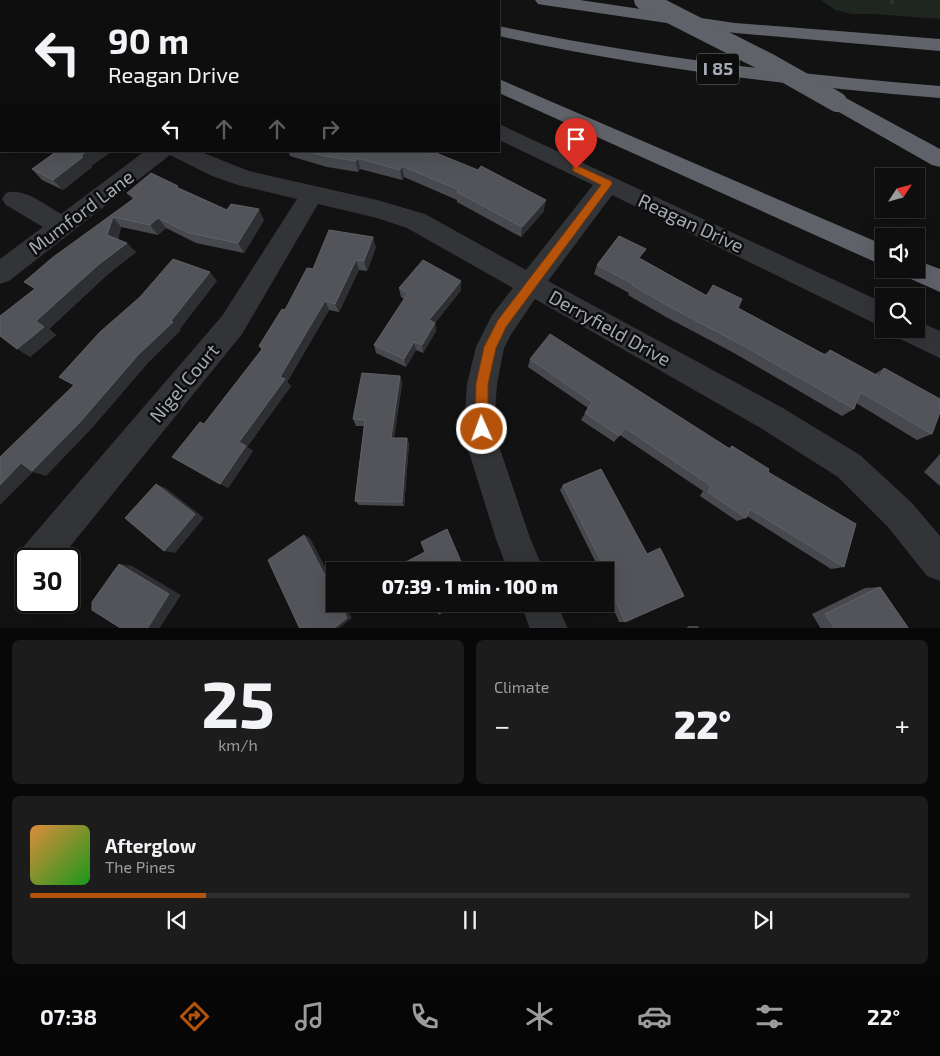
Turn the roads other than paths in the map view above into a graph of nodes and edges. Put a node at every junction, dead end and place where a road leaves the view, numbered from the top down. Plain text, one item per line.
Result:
1 (544, 0) edge
2 (644, 0) edge
3 (500, 31) edge
4 (940, 45) edge
5 (500, 85) edge
6 (940, 92) edge
7 (500, 131) edge
8 (160, 152) edge
9 (181, 152) edge
10 (940, 159) edge
11 (607, 184) junction
12 (312, 193) junction
13 (14, 199) dead end
14 (62, 226) junction
15 (875, 252) edge
16 (0, 272) edge
17 (925, 275) edge
18 (940, 281) edge
19 (530, 285) junction
20 (875, 312) edge
21 (925, 338) edge
22 (940, 345) edge
23 (46, 548) edge
24 (522, 562) edge
25 (940, 563) edge
26 (542, 612) edge
27 (549, 628) edge

1 - 4 highway, I 85
2 - 10 highway, bridge
3 - 6 highway, I 85
5 - 15 highway
7 - 11 street, Reagan Drive
8 - 14 street, Mumford Lane
9 - 12 street, Derryfield Drive
11 - 19 street
11 - 20 street, Reagan Drive
12 - 19 street, Derryfield Drive
12 - 23 street, Nigel Court
13 - 14 street
14 - 16 street, Mumford Lane
17 - 18 highway
19 - 24 street
19 - 25 street, Derryfield Drive
21 - 22 street
26 - 27 street

